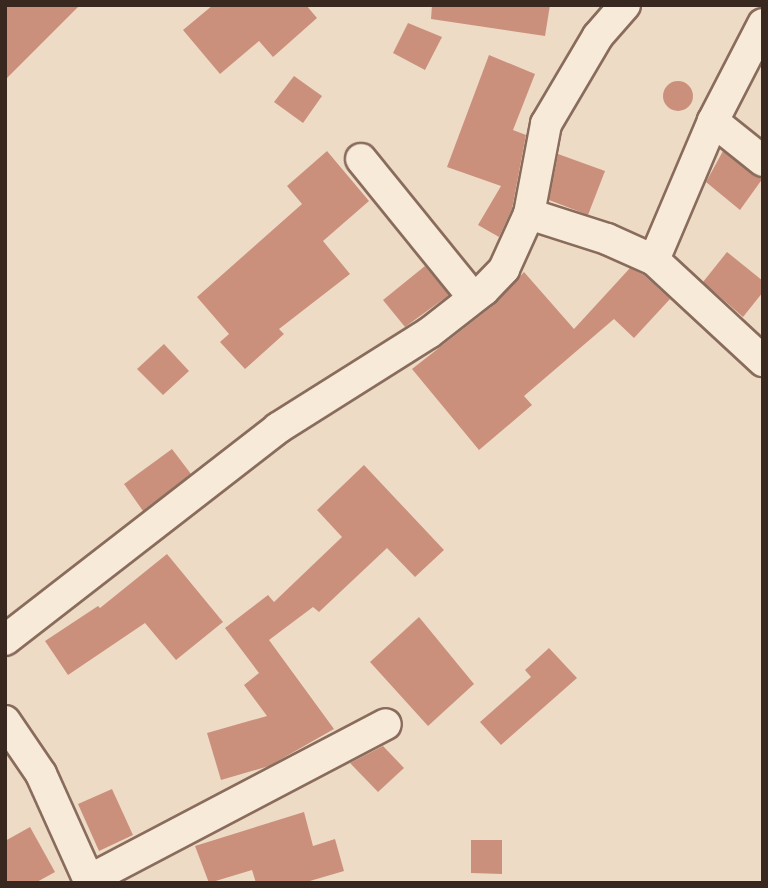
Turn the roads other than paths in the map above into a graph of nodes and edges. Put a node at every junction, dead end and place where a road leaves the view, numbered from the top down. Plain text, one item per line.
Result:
1 (625, 5) edge
2 (763, 24) edge
3 (713, 121) junction
4 (361, 159) dead end
5 (763, 161) edge
6 (529, 214) junction
7 (653, 260) junction
8 (472, 296) junction
9 (763, 361) edge
10 (5, 640) edge
11 (5, 721) edge
12 (386, 724) dead end
13 (90, 881) edge

1 - 6 street
2 - 3 street
3 - 5 street
3 - 7 street
4 - 8 street
6 - 7 street
6 - 8 street
7 - 9 street
8 - 10 street
11 - 13 street
12 - 13 street

